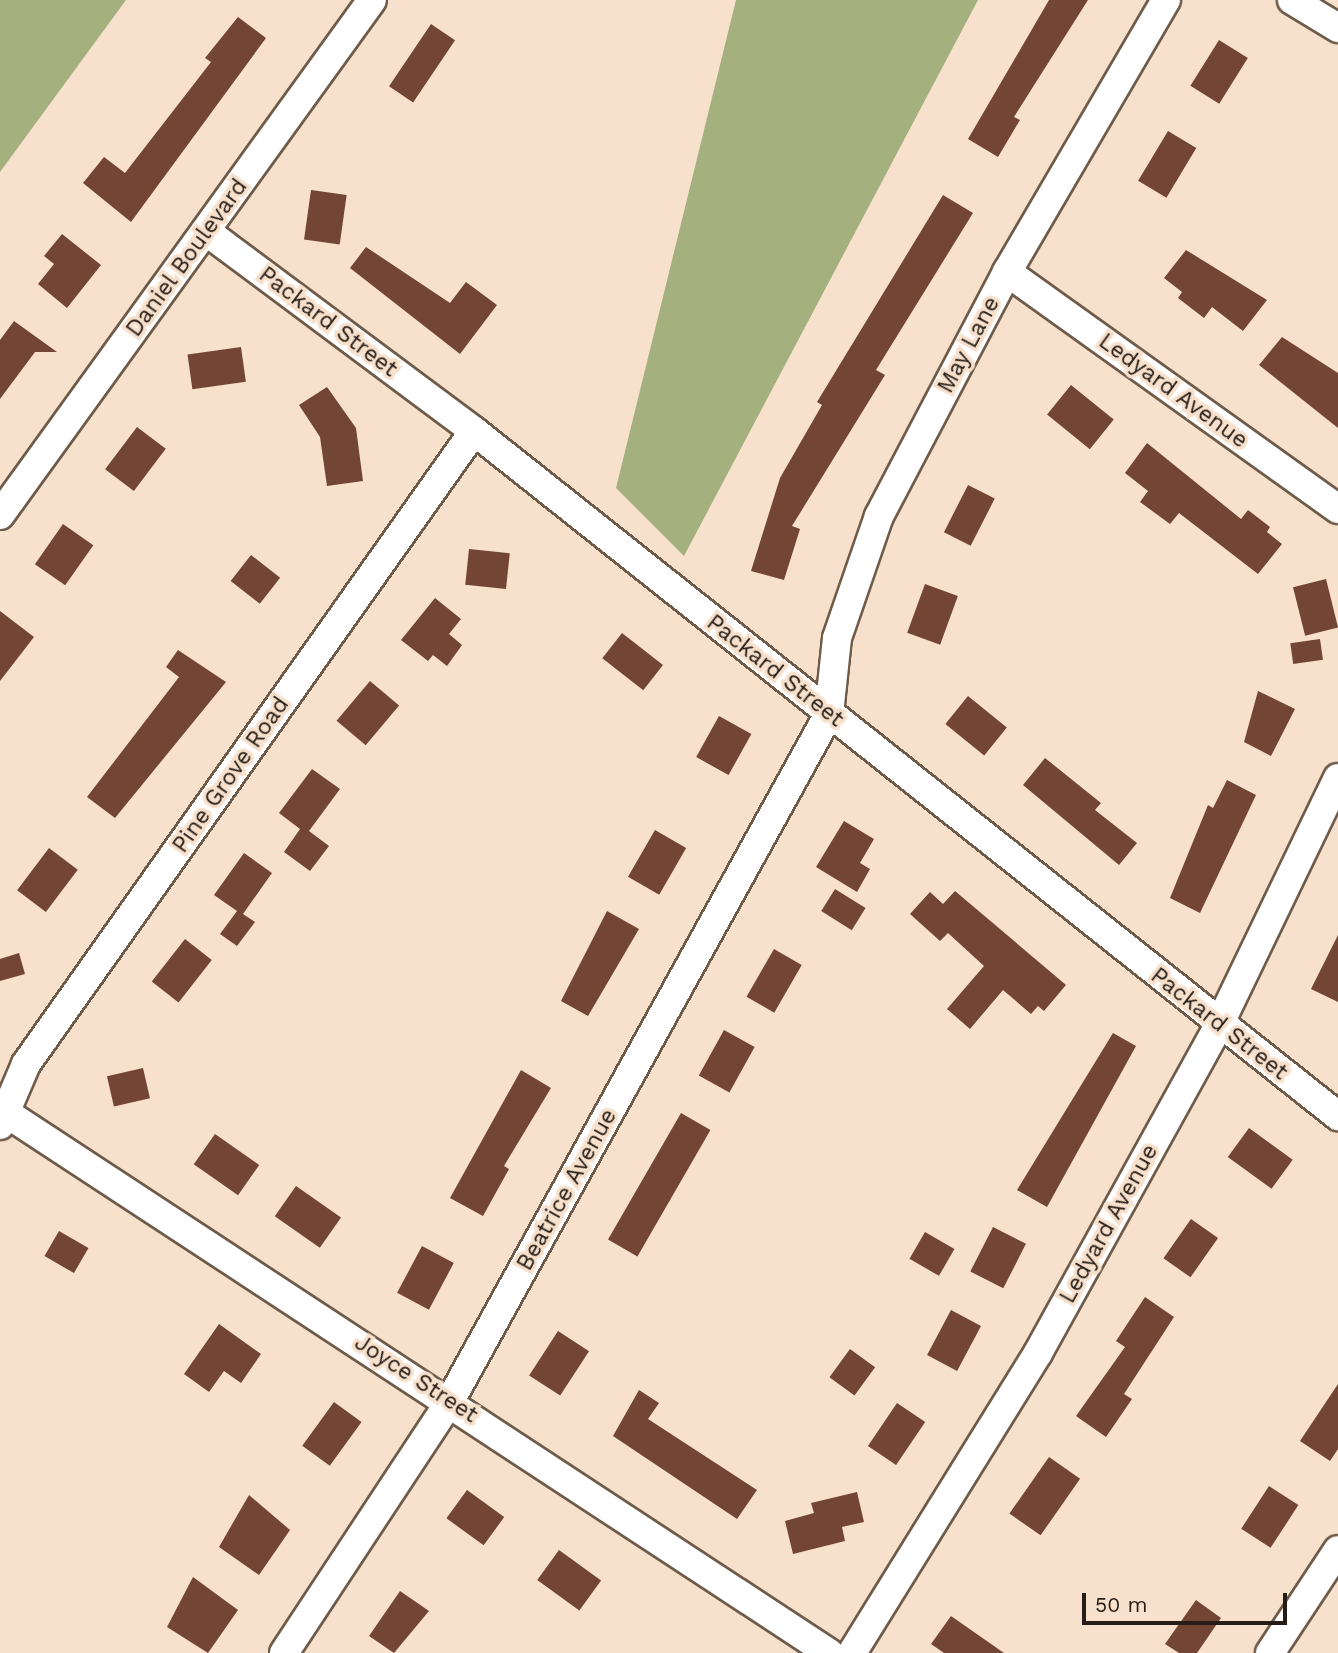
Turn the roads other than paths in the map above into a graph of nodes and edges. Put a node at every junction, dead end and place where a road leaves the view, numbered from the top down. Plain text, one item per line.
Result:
1 (372, 0) edge
2 (1166, 0) edge
3 (1292, 0) edge
4 (1338, 29) edge
5 (208, 232) junction
6 (1007, 272) junction
7 (474, 431) junction
8 (1338, 509) edge
9 (0, 515) edge
10 (829, 714) junction
11 (1338, 778) edge
12 (1219, 1026) junction
13 (2, 1116) edge
14 (1338, 1116) edge
15 (450, 1401) junction
16 (1338, 1550) edge
17 (284, 1653) edge
18 (829, 1653) edge
19 (852, 1653) edge
20 (1270, 1653) edge

1 - 5 street, Daniel Boulevard
2 - 6 street, May Lane
3 - 4 street
5 - 7 street, Packard Street
5 - 9 street, Daniel Boulevard
6 - 8 street, Ledyard Avenue
6 - 10 street, May Lane
7 - 10 street, Packard Street
7 - 13 street, Pine Grove Road
10 - 12 street, Packard Street
10 - 15 street, Beatrice Avenue
11 - 12 street, Ledyard Avenue
12 - 14 street, Packard Street
12 - 19 street, Ledyard Avenue
13 - 15 street, Joyce Street
15 - 17 street, Beatrice Avenue
15 - 18 street, Joyce Street
16 - 20 street

